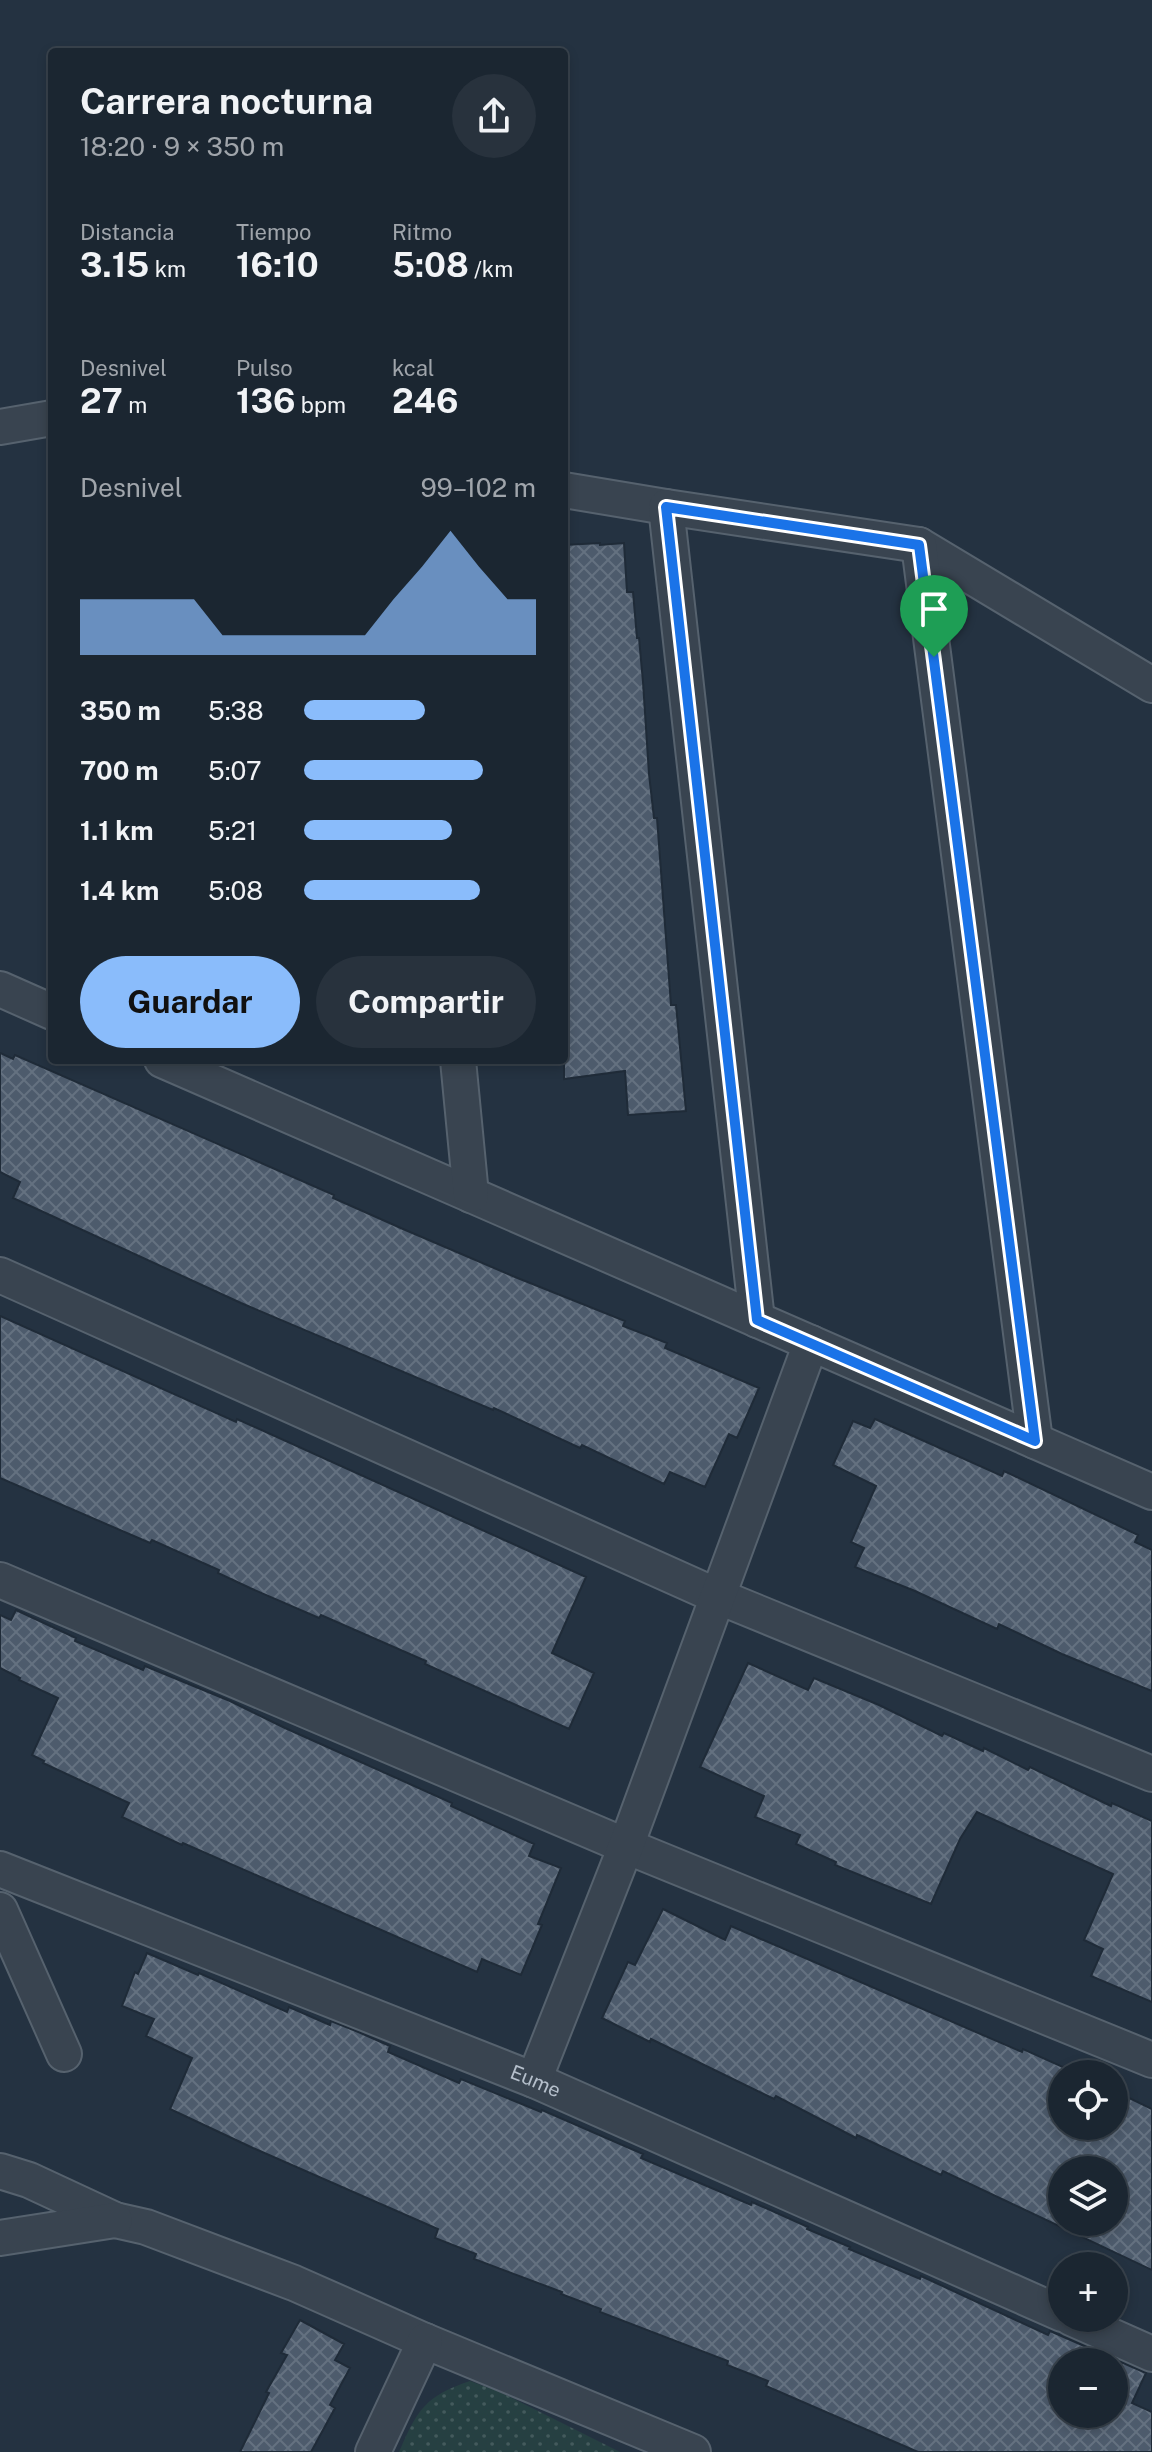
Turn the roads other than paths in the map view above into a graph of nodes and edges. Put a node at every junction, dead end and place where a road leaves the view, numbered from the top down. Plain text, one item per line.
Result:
1 (48, 419) edge
2 (0, 427) edge
3 (568, 491) edge
4 (666, 507) junction
5 (919, 545) junction
6 (1152, 685) edge
7 (0, 989) edge
8 (48, 1010) edge
9 (182, 1064) edge
10 (458, 1064) edge
11 (471, 1195) junction
12 (0, 1275) edge
13 (757, 1320) junction
14 (811, 1343) junction
15 (1035, 1441) junction
16 (1152, 1492) edge
17 (0, 1580) edge
18 (717, 1596) junction
19 (1152, 1774) edge
20 (626, 1846) junction
21 (0, 1869) edge
22 (0, 1910) edge
23 (64, 2054) dead end
24 (1152, 2060) edge
25 (534, 2080) junction
26 (0, 2171) edge
27 (115, 2220) junction
28 (0, 2238) edge
29 (1048, 2308) edge
30 (1102, 2332) edge
31 (425, 2341) junction
32 (1152, 2354) edge
33 (373, 2452) edge
34 (693, 2452) edge

1 - 2 street
3 - 4 street
4 - 5 street
4 - 13 street
5 - 6 street
5 - 15 street
7 - 8 street
9 - 11 street
10 - 11 street
11 - 13 street
12 - 18 street
13 - 14 street
14 - 15 street
14 - 18 street
15 - 16 street
17 - 20 street
18 - 19 street
18 - 20 street
20 - 24 street
20 - 25 street
21 - 25 street, Eume
22 - 23 street
25 - 29 street, Eume
26 - 27 street
27 - 28 street
27 - 31 street
30 - 32 street
31 - 33 street
31 - 34 street

